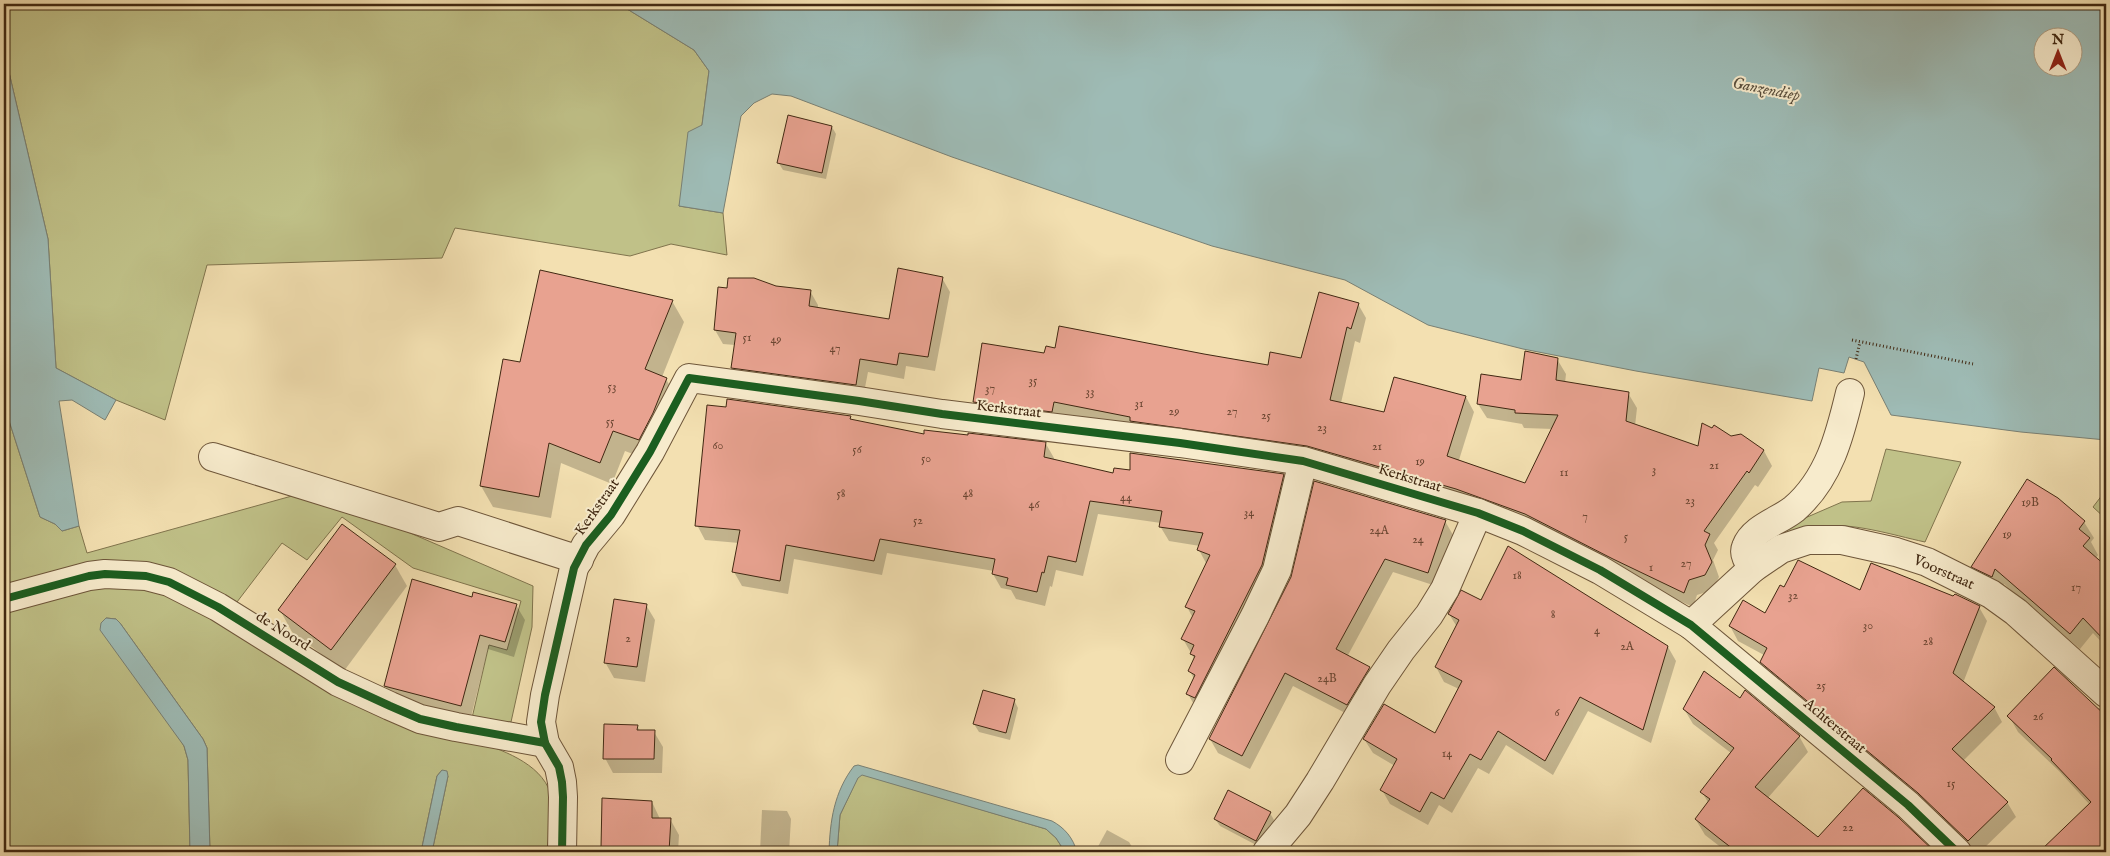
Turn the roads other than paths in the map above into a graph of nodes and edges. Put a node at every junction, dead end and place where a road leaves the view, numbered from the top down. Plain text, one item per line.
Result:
1 (1850, 392) dead end
2 (213, 457) dead end
3 (1303, 461) junction
4 (1478, 513) junction
5 (579, 560) junction
6 (1753, 568) junction
7 (4, 599) edge
8 (1691, 626) junction
9 (2106, 693) edge
10 (545, 742) junction
11 (1180, 760) dead end
12 (562, 852) edge
13 (1268, 852) edge
14 (1957, 852) edge

1 - 6 street
2 - 5 street
3 - 4 street, Kerkstraat
3 - 5 street, Kerkstraat
3 - 11 street
4 - 8 street, Kerkstraat
4 - 13 street
5 - 10 street, Kerkstraat
6 - 8 street, Voorstraat
6 - 9 street, Voorstraat
7 - 10 street, de Noord
8 - 14 street, Achterstraat
10 - 12 street

